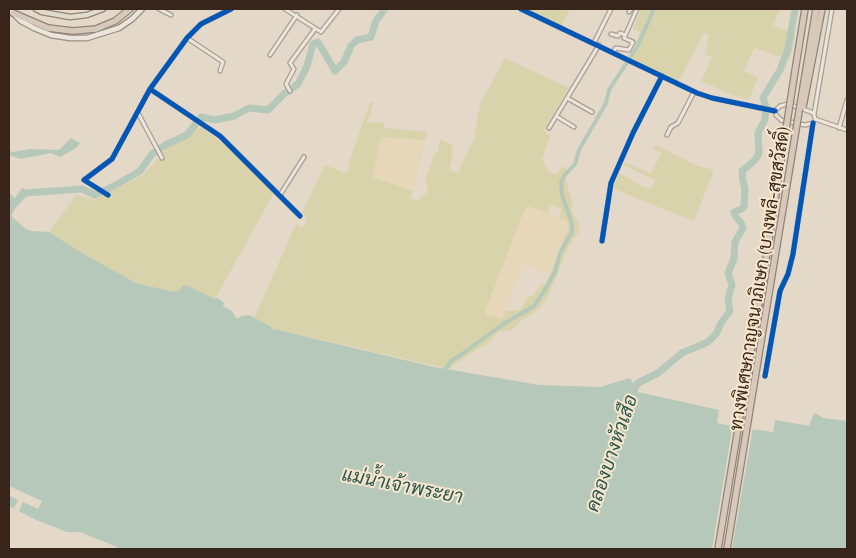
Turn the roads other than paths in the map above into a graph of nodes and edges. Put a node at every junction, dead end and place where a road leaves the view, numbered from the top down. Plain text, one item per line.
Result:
1 (36, 9) edge
2 (103, 9) edge
3 (130, 9) edge
4 (142, 9) edge
5 (159, 9) edge
6 (231, 9) edge
7 (285, 9) edge
8 (339, 9) edge
9 (521, 9) edge
10 (611, 9) edge
11 (638, 9) edge
12 (804, 9) edge
13 (816, 9) edge
14 (822, 9) edge
15 (832, 9) edge
16 (11, 11) edge
17 (171, 15) dead end
18 (297, 16) junction
19 (316, 29) junction
20 (611, 34) dead end
21 (625, 35) junction
22 (188, 38) junction
23 (594, 43) junction
24 (599, 45) junction
25 (613, 52) junction
26 (270, 54) dead end
27 (220, 72) dead end
28 (662, 76) junction
29 (150, 89) junction
30 (290, 91) dead end
31 (694, 92) junction
32 (568, 98) junction
33 (847, 100) edge
34 (592, 112) dead end
35 (775, 112) junction
36 (138, 113) junction
37 (814, 114) junction
38 (556, 116) junction
39 (814, 121) junction
40 (574, 127) dead end
41 (549, 128) dead end
42 (839, 128) junction
43 (847, 130) edge
44 (667, 135) dead end
45 (161, 157) dead end
46 (304, 157) dead end
47 (790, 167) junction
48 (108, 195) dead end
49 (280, 195) junction
50 (300, 216) dead end
51 (602, 241) dead end
52 (765, 376) dead end
53 (718, 549) edge
54 (727, 549) edge

1 - 2 main road
3 - 16 highway
4 - 16 street
5 - 17 street
6 - 22 street
7 - 18 street
8 - 19 street
9 - 23 street
10 - 23 street
11 - 21 street
12 - 53 highway, ทางพิเศษกาญจนาภิเษก (บางพลี-สุขสวัสดิ์), bridge
13 - 47 highway, ทางพิเศษกาญจนาภิเษก (บางพลี-สุขสวัสดิ์), bridge
14 - 47 highway, bridge
15 - 37 street
18 - 19 street
18 - 26 street
19 - 30 street
20 - 21 street
21 - 25 street
22 - 27 street
22 - 29 street
23 - 24 street
24 - 25 street
24 - 32 street
25 - 28 street
28 - 31 street
28 - 51 street
29 - 36 street
29 - 49 street
31 - 35 street
31 - 44 street
32 - 34 street
32 - 38 street
33 - 42 street
35 - 37 street
35 - 39 street
36 - 45 street
36 - 48 street
37 - 39 street
38 - 40 street
38 - 41 street
39 - 42 street
39 - 52 street
42 - 43 street
46 - 49 street
47 - 54 highway, ทางพิเศษกาญจนาภิเษก (บางพลี-สุขสวัสดิ์), bridge
49 - 50 street

